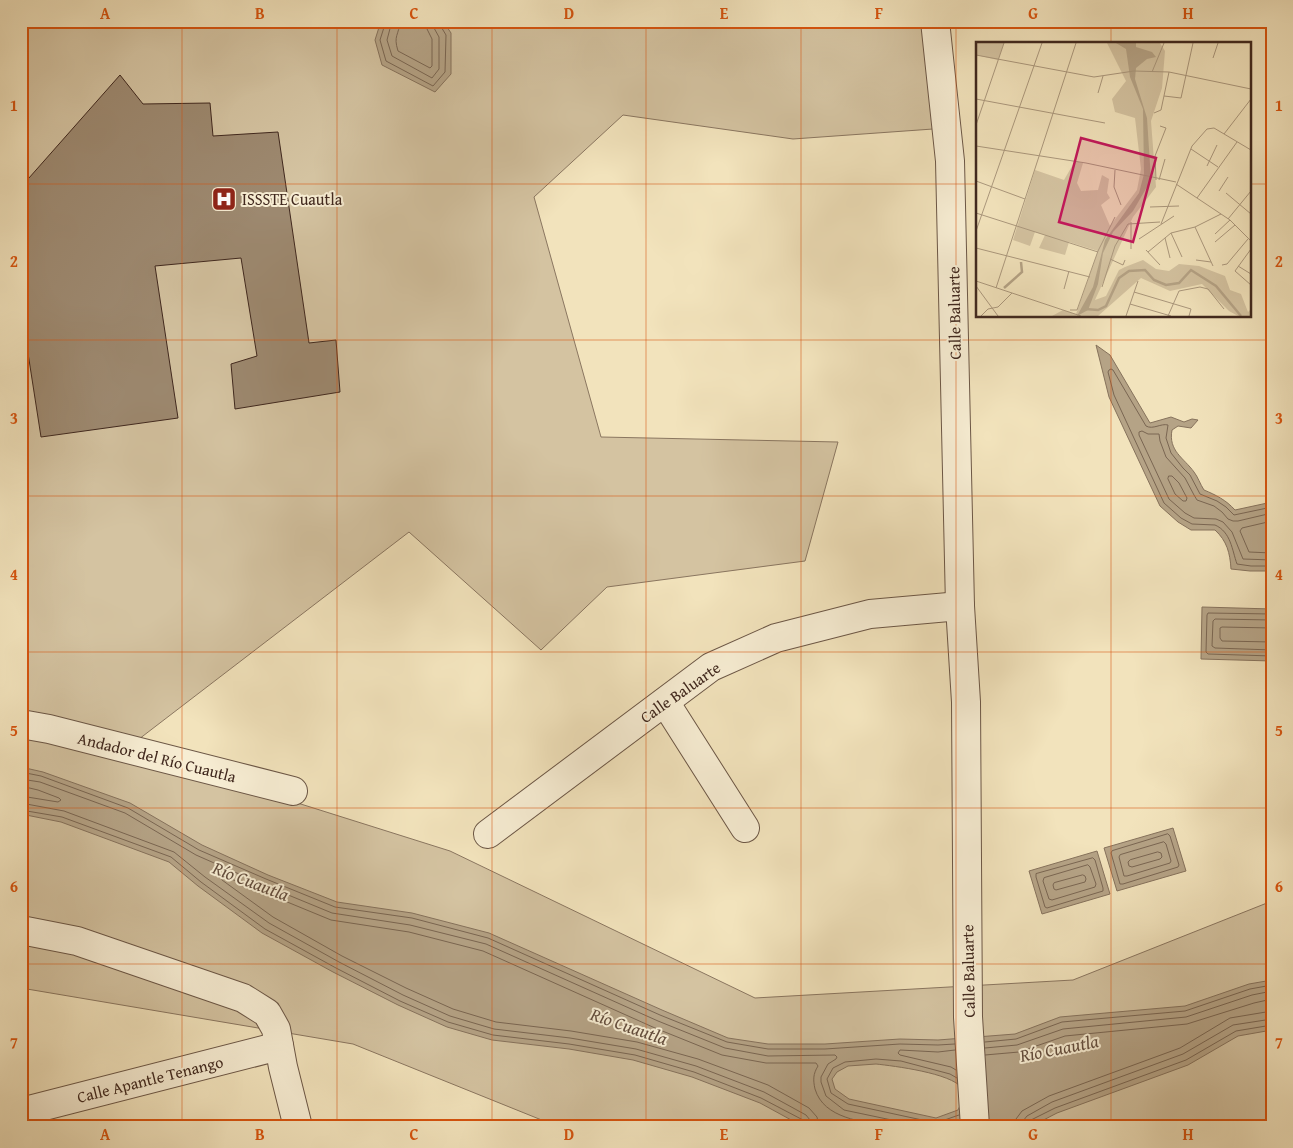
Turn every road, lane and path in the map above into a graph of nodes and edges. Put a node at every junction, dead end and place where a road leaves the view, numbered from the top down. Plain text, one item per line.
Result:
1 (935, 21) edge
2 (960, 606) junction
3 (664, 702) junction
4 (21, 724) edge
5 (293, 792) dead end
6 (745, 828) dead end
7 (488, 834) dead end
8 (21, 930) edge
9 (279, 1046) junction
10 (21, 1112) edge
11 (298, 1127) edge
12 (975, 1127) edge

1 - 2 street, Calle Baluarte
2 - 3 street, Calle Baluarte
2 - 12 street, Calle Baluarte
3 - 6 street
3 - 7 street, Calle Baluarte
4 - 5 street, Andador del Río Cuautla
8 - 9 street
9 - 10 street, Calle Apantle Tenango
9 - 11 street

